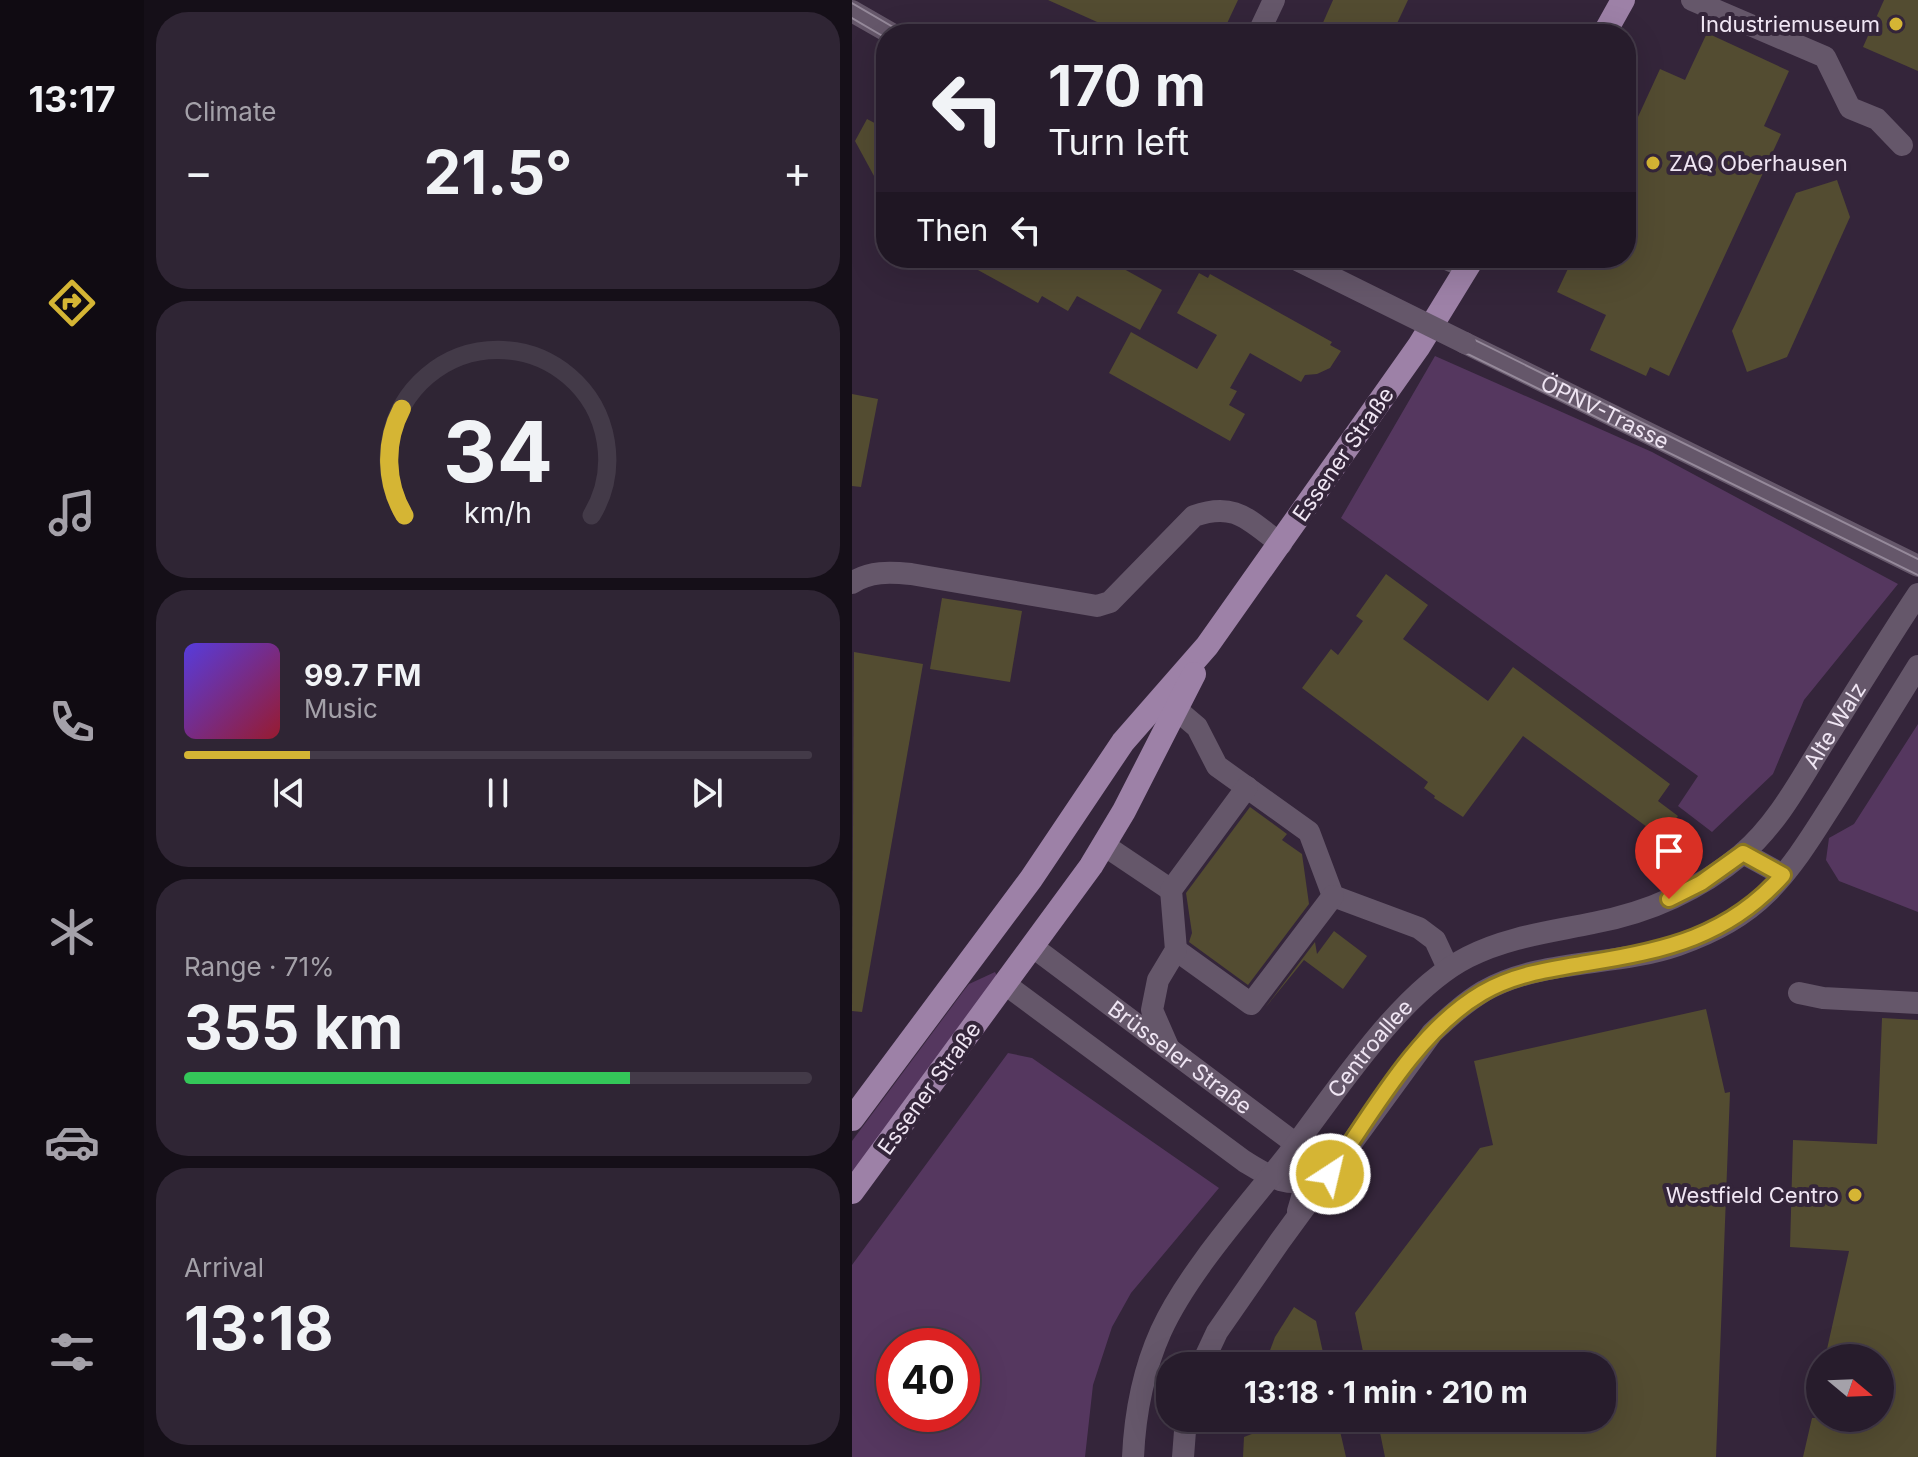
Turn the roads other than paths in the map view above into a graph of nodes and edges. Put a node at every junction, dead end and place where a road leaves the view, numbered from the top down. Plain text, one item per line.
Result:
1 (1274, 0) edge
2 (1692, 0) edge
3 (1619, 1) edge
4 (852, 11) edge
5 (1263, 24) edge
6 (1609, 24) edge
7 (876, 25) edge
8 (1902, 145) dead end
9 (1313, 268) edge
10 (1467, 268) edge
11 (1281, 544) junction
12 (1910, 562) edge
13 (852, 583) edge
14 (1918, 594) edge
15 (1207, 646) junction
16 (1918, 666) edge
17 (1177, 710) junction
18 (1247, 787) junction
19 (1104, 845) junction
20 (1743, 853) junction
21 (1783, 875) junction
22 (1171, 890) junction
23 (1766, 894) joint
24 (1333, 896) junction
25 (988, 936) junction
26 (1033, 947) junction
27 (1176, 950) junction
28 (1448, 968) junction
29 (1005, 984) junction
30 (1799, 993) dead end
31 (1918, 1003) edge
32 (1170, 1050) junction
33 (852, 1119) edge
34 (1296, 1144) junction
35 (1330, 1174) junction
36 (1270, 1177) junction
37 (1305, 1182) junction
38 (852, 1192) edge
39 (1296, 1219) junction
40 (1208, 1352) edge
41 (1185, 1432) edge
42 (1133, 1457) edge
43 (1183, 1457) edge

1 - 5 street
2 - 8 street
3 - 6 main road
4 - 7 street
9 - 12 street, ÖPNV-Trasse, bridge
10 - 11 main road, Essener Straße
11 - 13 street
11 - 15 main road, Essener Straße
14 - 20 street, Alte Walz
15 - 17 main road, Essener Straße
15 - 25 main road, Essener Straße
16 - 21 street, Alte Walz
17 - 18 street
17 - 19 main road, Essener Straße
18 - 22 street
18 - 24 street
19 - 22 street
19 - 26 main road, Essener Straße
20 - 21 street
20 - 28 street, Centroallee
21 - 23 street, Alte Walz
22 - 27 street
23 - 35 street, Centroallee
24 - 27 street
24 - 28 street
25 - 26 main road
25 - 29 main road
25 - 33 main road, Essener Straße
26 - 29 main road, Essener Straße
26 - 32 street, Brüsseler Straße
27 - 32 street
28 - 34 street, Centroallee
29 - 36 street, Brüsseler Straße
29 - 38 main road, Essener Straße
30 - 31 street
32 - 34 street, Brüsseler Straße
34 - 36 street, Centroallee
34 - 37 street
35 - 37 street, Brüsseler Straße
35 - 39 street, Centroallee
36 - 37 street, Brüsseler Straße
36 - 42 street, Centroallee
37 - 39 street
39 - 40 street, Centroallee
41 - 43 street

